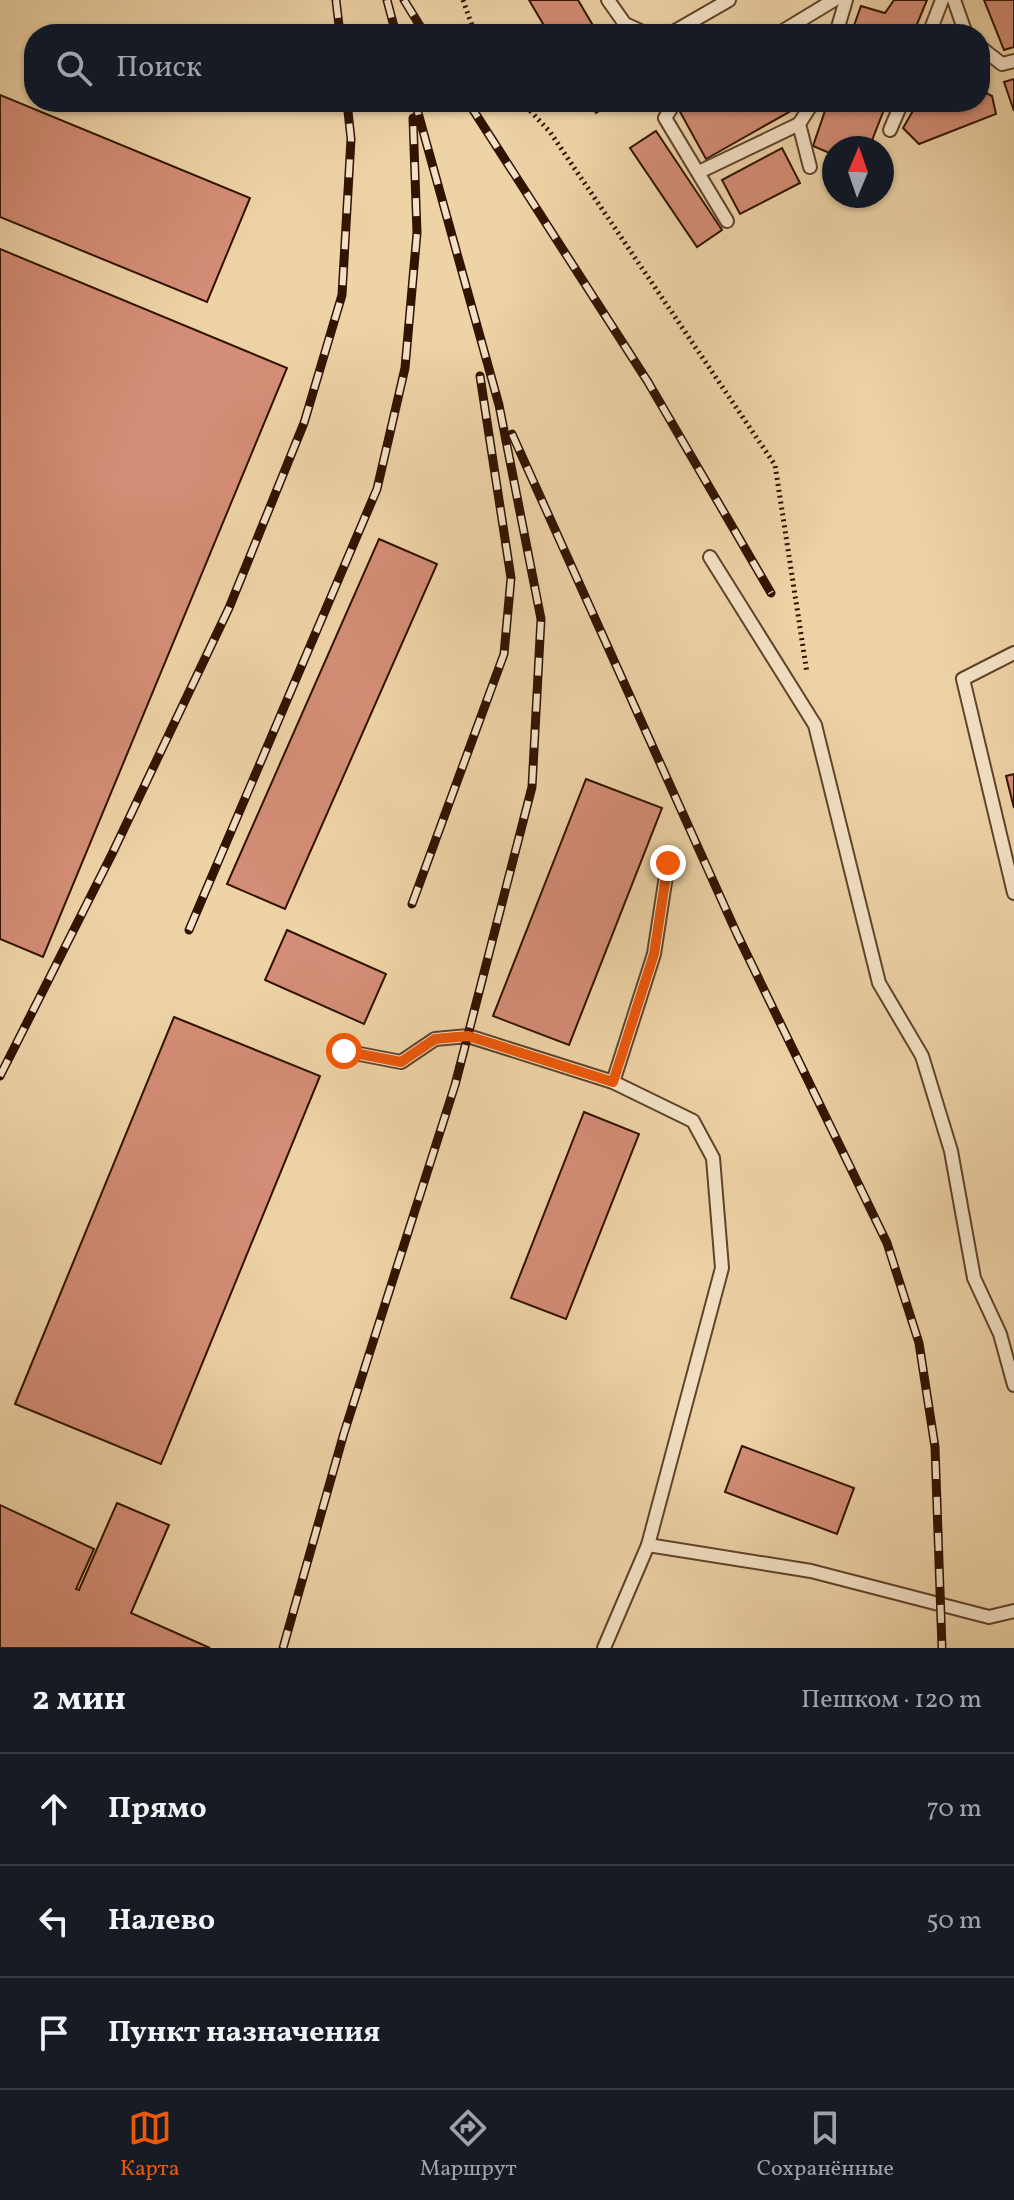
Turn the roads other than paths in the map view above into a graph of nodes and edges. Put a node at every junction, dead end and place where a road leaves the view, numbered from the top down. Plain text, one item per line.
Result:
1 (608, 0) edge
2 (729, 0) edge
3 (834, 0) edge
4 (846, 0) edge
5 (942, 0) edge
6 (954, 0) edge
7 (625, 24) edge
8 (687, 24) edge
9 (794, 24) edge
10 (839, 24) edge
11 (933, 24) edge
12 (962, 24) edge
13 (990, 55) edge
14 (1014, 61) edge
15 (669, 112) edge
16 (807, 112) edge
17 (898, 112) edge
18 (799, 124) junction
19 (890, 130) dead end
20 (810, 167) dead end
21 (699, 172) junction
22 (727, 221) dead end
23 (710, 557) dead end
24 (1014, 653) edge
25 (668, 863) dead end
26 (1014, 893) edge
27 (344, 1051) dead end
28 (613, 1082) junction
29 (1014, 1385) edge
30 (648, 1545) junction
31 (1014, 1611) edge
32 (604, 1648) edge

1 - 7 lane
2 - 8 lane
3 - 9 lane
4 - 10 lane
5 - 11 lane
6 - 12 lane
13 - 14 lane
15 - 21 lane
16 - 18 lane
17 - 19 lane
18 - 20 lane
18 - 21 lane
21 - 22 lane
23 - 29 lane
24 - 26 lane
25 - 28 lane
27 - 28 lane
28 - 30 lane
30 - 31 lane
30 - 32 lane

